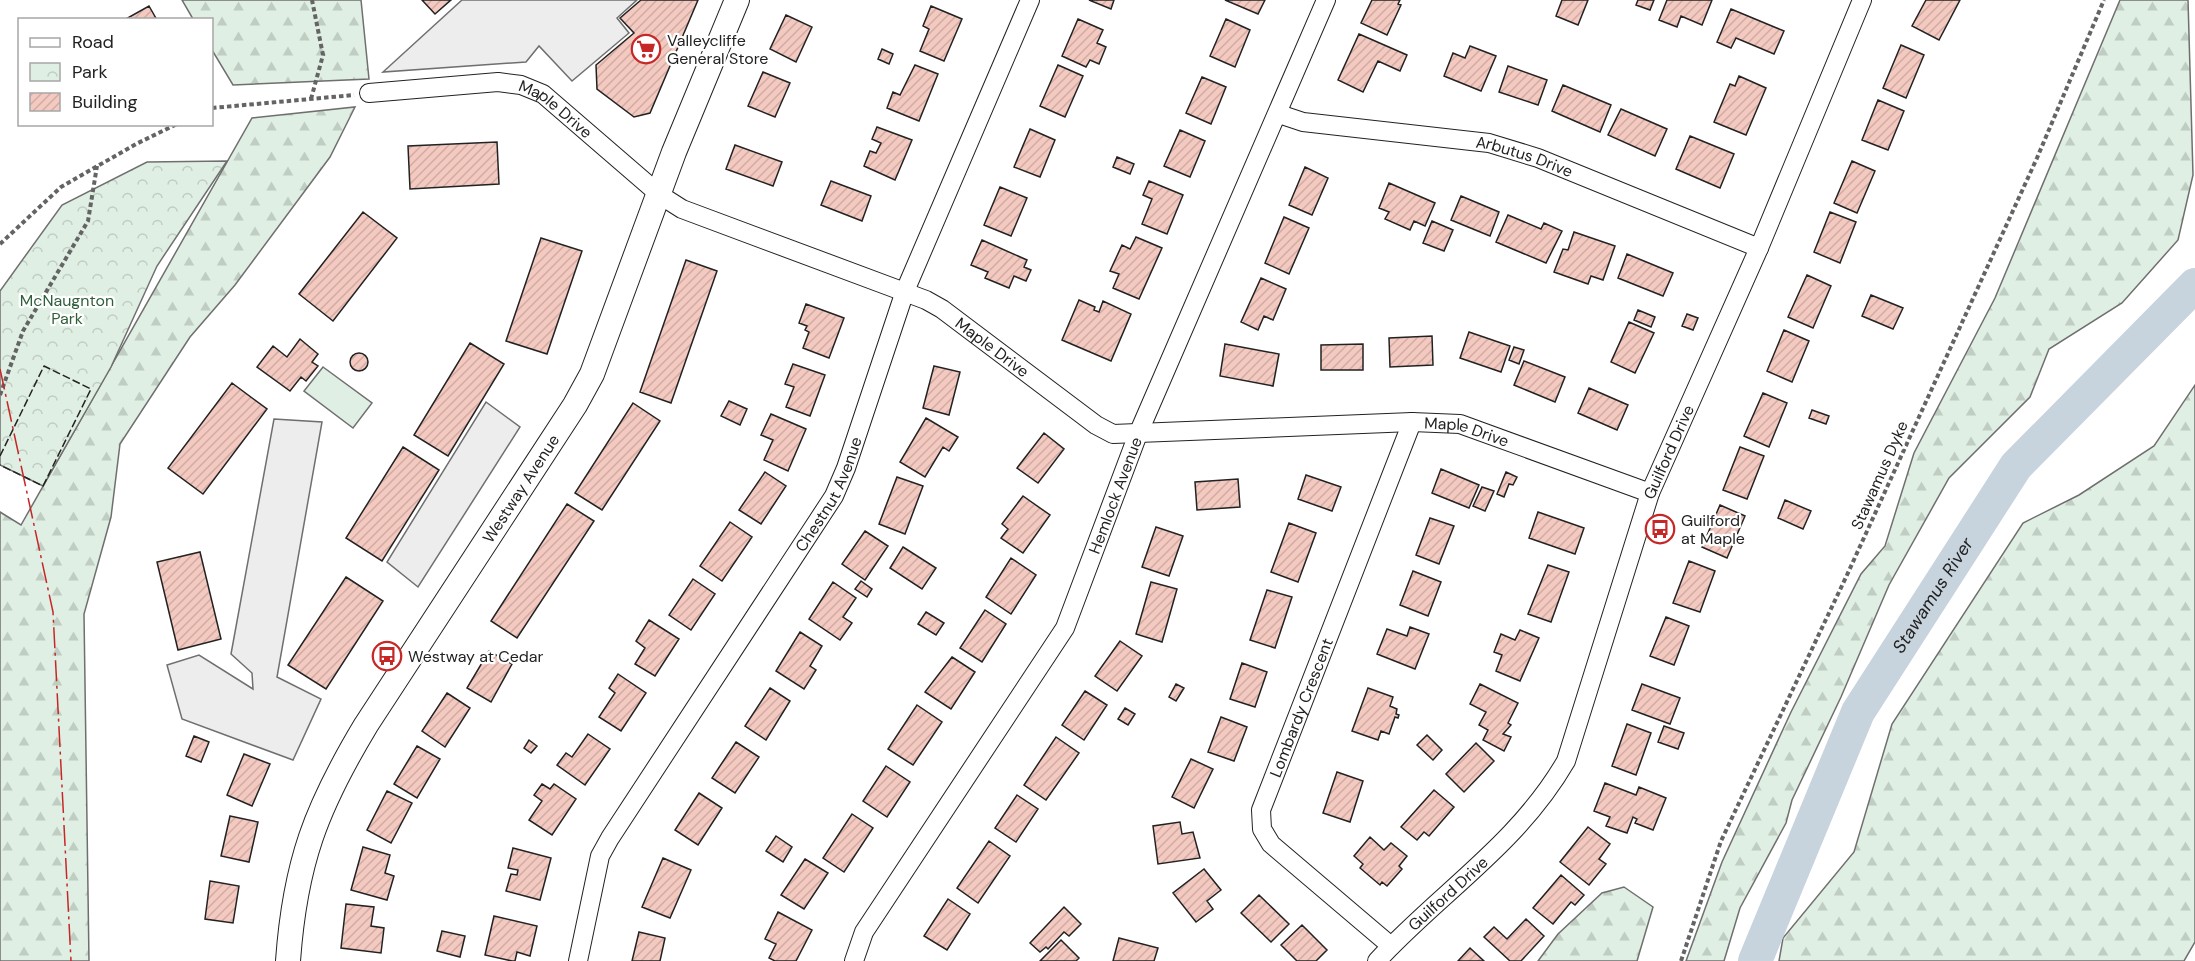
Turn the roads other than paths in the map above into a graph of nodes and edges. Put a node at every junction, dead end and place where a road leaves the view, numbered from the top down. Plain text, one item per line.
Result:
1 (737, 0) edge
2 (1030, 0) edge
3 (1326, 0) edge
4 (1857, 2) edge
5 (369, 93) road end
6 (1278, 114) junction
7 (660, 195) junction
8 (1759, 248) junction
9 (905, 291) junction
10 (1412, 422) junction
11 (1138, 434) junction
12 (1650, 493) junction
13 (1391, 946) junction
14 (288, 961) edge
15 (578, 961) edge
16 (854, 961) edge
17 (1377, 961) edge

1 - 7 street, Westway Avenue
2 - 9 street, Chestnut Avenue
3 - 6 street, Hemlock Avenue
4 - 8 street, Guilford Drive
5 - 7 street, Maple Drive
6 - 8 street, Arbutus Drive
6 - 11 street, Hemlock Avenue
7 - 9 street, Maple Drive
7 - 14 street, Westway Avenue
8 - 12 street, Guilford Drive
9 - 11 street, Maple Drive
9 - 15 street, Chestnut Avenue
10 - 11 street, Maple Drive
10 - 12 street, Maple Drive
10 - 13 street, Lombardy Crescent
11 - 16 street, Hemlock Avenue
12 - 13 street, Guilford Drive
13 - 17 street, Guilford Drive

